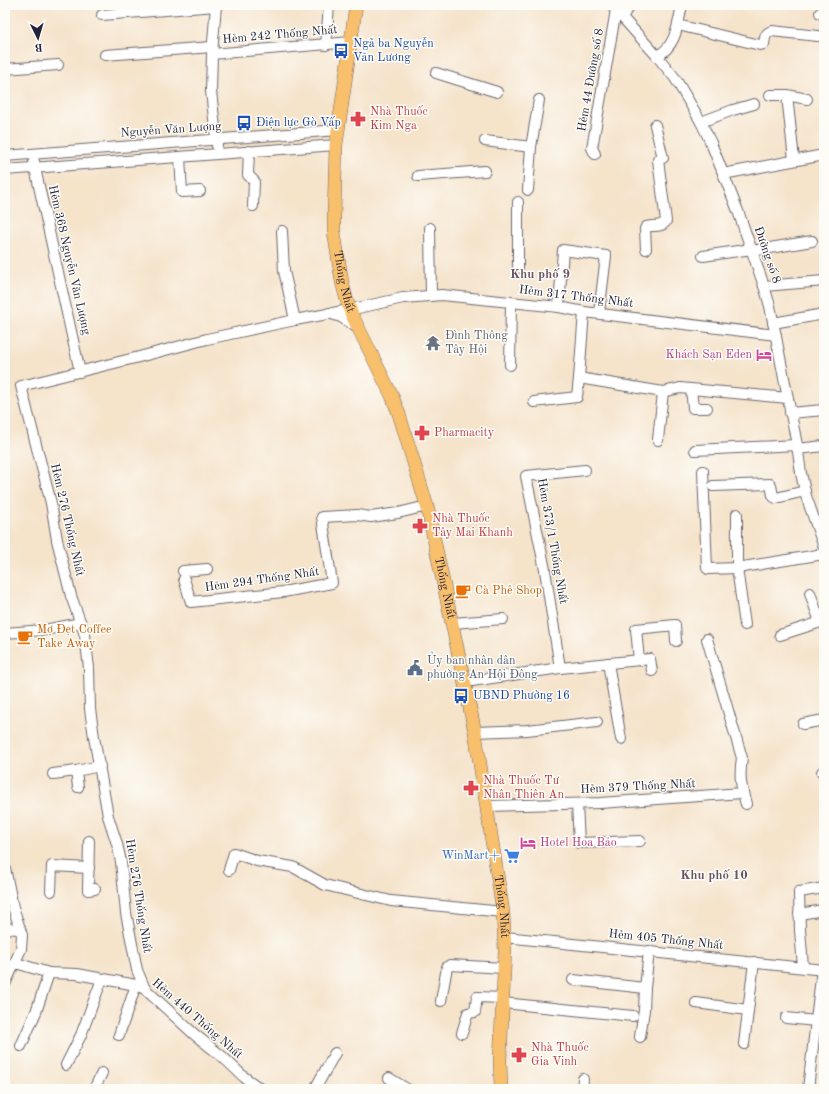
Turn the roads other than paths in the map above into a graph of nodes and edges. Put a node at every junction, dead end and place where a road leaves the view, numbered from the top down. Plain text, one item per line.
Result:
1 (216, 5) edge
2 (329, 5) edge
3 (356, 5) edge
4 (631, 5) edge
5 (682, 5) edge
6 (616, 11) edge
7 (102, 15) dead end
8 (678, 25) junction
9 (820, 34) edge
10 (351, 42) junction
11 (326, 44) junction
12 (212, 50) junction
13 (105, 55) dead end
14 (657, 56) junction
15 (58, 66) dead end
16 (5, 69) edge
17 (436, 73) dead end
18 (497, 92) dead end
19 (770, 95) dead end
20 (787, 96) junction
21 (807, 98) dead end
22 (539, 100) dead end
23 (754, 104) dead end
24 (701, 122) junction
25 (655, 125) dead end
26 (338, 130) junction
27 (217, 140) junction
28 (484, 141) dead end
29 (336, 144) junction
30 (531, 147) junction
31 (249, 151) junction
32 (33, 154) junction
33 (218, 154) junction
34 (595, 154) dead end
35 (824, 155) edge
36 (5, 156) edge
37 (180, 157) junction
38 (794, 160) junction
39 (35, 168) junction
40 (5, 170) edge
41 (485, 171) dead end
42 (723, 174) junction
43 (418, 176) dead end
44 (528, 190) dead end
45 (200, 191) dead end
46 (518, 202) dead end
47 (253, 206) dead end
48 (430, 228) dead end
49 (282, 231) dead end
50 (812, 241) dead end
51 (646, 249) dead end
52 (752, 250) junction
53 (703, 256) dead end
54 (518, 268) dead end
55 (824, 281) edge
56 (764, 286) junction
57 (431, 296) junction
58 (511, 303) junction
59 (366, 306) junction
60 (559, 307) junction
61 (349, 310) junction
62 (584, 312) junction
63 (329, 313) junction
64 (599, 313) junction
65 (824, 314) edge
66 (295, 320) junction
67 (773, 323) junction
68 (359, 329) junction
69 (776, 335) junction
70 (510, 365) dead end
71 (80, 372) junction
72 (580, 378) junction
73 (691, 389) junction
74 (663, 392) junction
75 (788, 398) junction
76 (534, 402) dead end
77 (707, 408) dead end
78 (824, 410) edge
79 (790, 413) junction
80 (658, 440) dead end
81 (824, 446) edge
82 (797, 447) junction
83 (694, 450) dead end
84 (585, 470) dead end
85 (703, 471) dead end
86 (713, 486) dead end
87 (805, 491) junction
88 (427, 506) junction
89 (737, 514) dead end
90 (824, 547) edge
91 (824, 554) edge
92 (737, 568) junction
93 (206, 569) dead end
94 (810, 593) dead end
95 (503, 619) dead end
96 (822, 621) edge
97 (81, 623) junction
98 (452, 623) junction
99 (745, 624) dead end
100 (5, 633) edge
101 (780, 635) dead end
102 (707, 639) dead end
103 (676, 641) dead end
104 (639, 660) junction
105 (608, 663) junction
106 (560, 668) junction
107 (652, 671) dead end
108 (465, 682) junction
109 (824, 720) edge
110 (597, 722) dead end
111 (804, 724) dead end
112 (475, 732) junction
113 (621, 739) dead end
114 (100, 766) junction
115 (76, 771) junction
116 (53, 774) dead end
117 (78, 787) dead end
118 (742, 793) junction
119 (577, 804) junction
120 (746, 804) dead end
121 (486, 806) junction
122 (89, 841) dead end
123 (640, 841) dead end
124 (5, 868) edge
125 (89, 868) junction
126 (229, 870) dead end
127 (824, 888) edge
128 (95, 889) dead end
129 (51, 891) dead end
130 (824, 910) edge
131 (502, 912) junction
132 (800, 914) junction
133 (5, 928) edge
134 (19, 929) junction
135 (505, 937) junction
136 (649, 951) junction
137 (754, 962) junction
138 (16, 963) junction
139 (803, 967) junction
140 (505, 968) junction
141 (823, 970) edge
142 (49, 973) junction
143 (102, 979) junction
144 (573, 980) dead end
145 (5, 984) edge
146 (140, 987) junction
147 (645, 988) junction
148 (441, 1001) dead end
149 (503, 1001) junction
150 (696, 1003) dead end
151 (748, 1010) junction
152 (633, 1016) dead end
153 (786, 1018) dead end
154 (816, 1021) junction
155 (462, 1033) dead end
156 (119, 1035) dead end
157 (640, 1037) dead end
158 (744, 1044) dead end
159 (21, 1046) dead end
160 (335, 1053) dead end
161 (66, 1065) dead end
162 (102, 1073) dead end
163 (390, 1078) dead end
164 (94, 1089) edge
165 (261, 1089) edge
166 (315, 1089) edge
167 (408, 1089) edge
168 (501, 1089) edge
169 (808, 1089) edge

1 - 7 street
1 - 12 street
2 - 11 street
3 - 10 main road, Thống Nhất
4 - 6 street
5 - 8 street
6 - 14 street, Đường số 8
6 - 34 street, Hẻm 44 Đường số 8
8 - 9 street
8 - 14 street
10 - 11 street, Hẻm 242 Thống Nhất
10 - 26 main road, Thống Nhất
11 - 12 street, Hẻm 242 Thống Nhất
12 - 13 street, Hẻm 242 Thống Nhất
12 - 27 street
14 - 24 street, Đường số 8
15 - 16 street
17 - 18 street
19 - 20 street
20 - 21 street
20 - 38 street
22 - 30 street
23 - 24 street
24 - 42 street, Đường số 8
25 - 51 street
26 - 27 street, Nguyễn Văn Lượng
26 - 29 main road, Thống Nhất
27 - 32 street, Nguyễn Văn Lượng
27 - 33 street
28 - 30 street
29 - 31 street
29 - 61 main road, Thống Nhất
30 - 44 street
31 - 33 street
31 - 47 street
32 - 36 street, Nguyễn Văn Lượng
32 - 39 street, Hẻm 368 Nguyễn Văn Lượng
33 - 37 street
35 - 38 street
37 - 39 street
37 - 45 street
38 - 42 street
39 - 40 street
39 - 71 street, Hẻm 368 Nguyễn Văn Lượng
41 - 43 street
42 - 52 street, Đường số 8
46 - 54 street
48 - 57 street
49 - 66 street
50 - 52 street
52 - 53 street
52 - 56 street, Đường số 8
55 - 56 street
56 - 67 street, Đường số 8
57 - 58 street, Hẻm 317 Thống Nhất
57 - 59 street, Hẻm 317 Thống Nhất
58 - 60 street, Hẻm 317 Thống Nhất
58 - 70 street
59 - 61 street, Hẻm 317 Thống Nhất
59 - 68 street
60 - 62 street, Hẻm 317 Thống Nhất
60 - 64 street
61 - 63 street, Hẻm 276 Thống Nhất
61 - 68 main road, Thống Nhất
62 - 64 street, Hẻm 317 Thống Nhất
62 - 72 street
63 - 66 street, Hẻm 276 Thống Nhất
63 - 68 street
64 - 69 street, Hẻm 317 Thống Nhất
65 - 67 street
66 - 71 street, Hẻm 276 Thống Nhất
67 - 69 street, Đường số 8
68 - 88 main road, Thống Nhất
69 - 75 street, Đường số 8
71 - 97 street, Hẻm 276 Thống Nhất
72 - 74 street
72 - 76 street
73 - 74 street
73 - 75 street
73 - 77 street
74 - 80 street
75 - 79 street, Đường số 8
78 - 79 street
79 - 82 street, Đường số 8
81 - 82 street
82 - 83 street
82 - 87 street, Đường số 8
84 - 106 street, Hẻm 373/1 Thống Nhất
85 - 92 street
86 - 87 street
87 - 90 street, Đường số 8
88 - 93 street, Hẻm 294 Thống Nhất
88 - 98 main road, Thống Nhất
89 - 92 street
91 - 92 street
92 - 99 street
94 - 96 street
95 - 98 street
96 - 101 street
97 - 100 street
97 - 114 street, Hẻm 276 Thống Nhất
98 - 108 main road, Thống Nhất
102 - 118 street
103 - 104 street
104 - 105 street
104 - 107 street
105 - 106 street
105 - 113 street
106 - 108 street
108 - 112 main road, Thống Nhất
109 - 111 street
110 - 112 street
112 - 121 main road, Thống Nhất
114 - 115 street
114 - 146 street, Hẻm 276 Thống Nhất
115 - 116 street
115 - 117 street
118 - 119 street, Hẻm 379 Thống Nhất
118 - 120 street
119 - 121 street, Hẻm 379 Thống Nhất
119 - 123 street
121 - 131 main road, Thống Nhất
122 - 125 street
124 - 134 street
125 - 128 street
125 - 129 street
126 - 131 street
127 - 132 street
130 - 132 street
131 - 135 main road, Thống Nhất
132 - 139 street
133 - 134 street
134 - 138 street
135 - 136 street, Hẻm 405 Thống Nhất
135 - 140 main road, Thống Nhất
136 - 137 street, Hẻm 405 Thống Nhất
136 - 147 street
137 - 139 street, Hẻm 405 Thống Nhất
137 - 151 street
138 - 142 street, Hẻm 440 Thống Nhất
138 - 145 street
139 - 141 street, Hẻm 405 Thống Nhất
140 - 148 street
140 - 149 main road, Thống Nhất
141 - 154 street
142 - 143 street, Hẻm 440 Thống Nhất
142 - 159 street
143 - 146 street, Hẻm 440 Thống Nhất
143 - 161 street
144 - 147 street
146 - 156 street
146 - 165 street, Hẻm 440 Thống Nhất
147 - 157 street
149 - 152 street
149 - 155 street
149 - 168 main road, Thống Nhất
150 - 151 street
151 - 158 street
153 - 154 street
154 - 169 street
160 - 166 street
162 - 164 street
163 - 167 street

